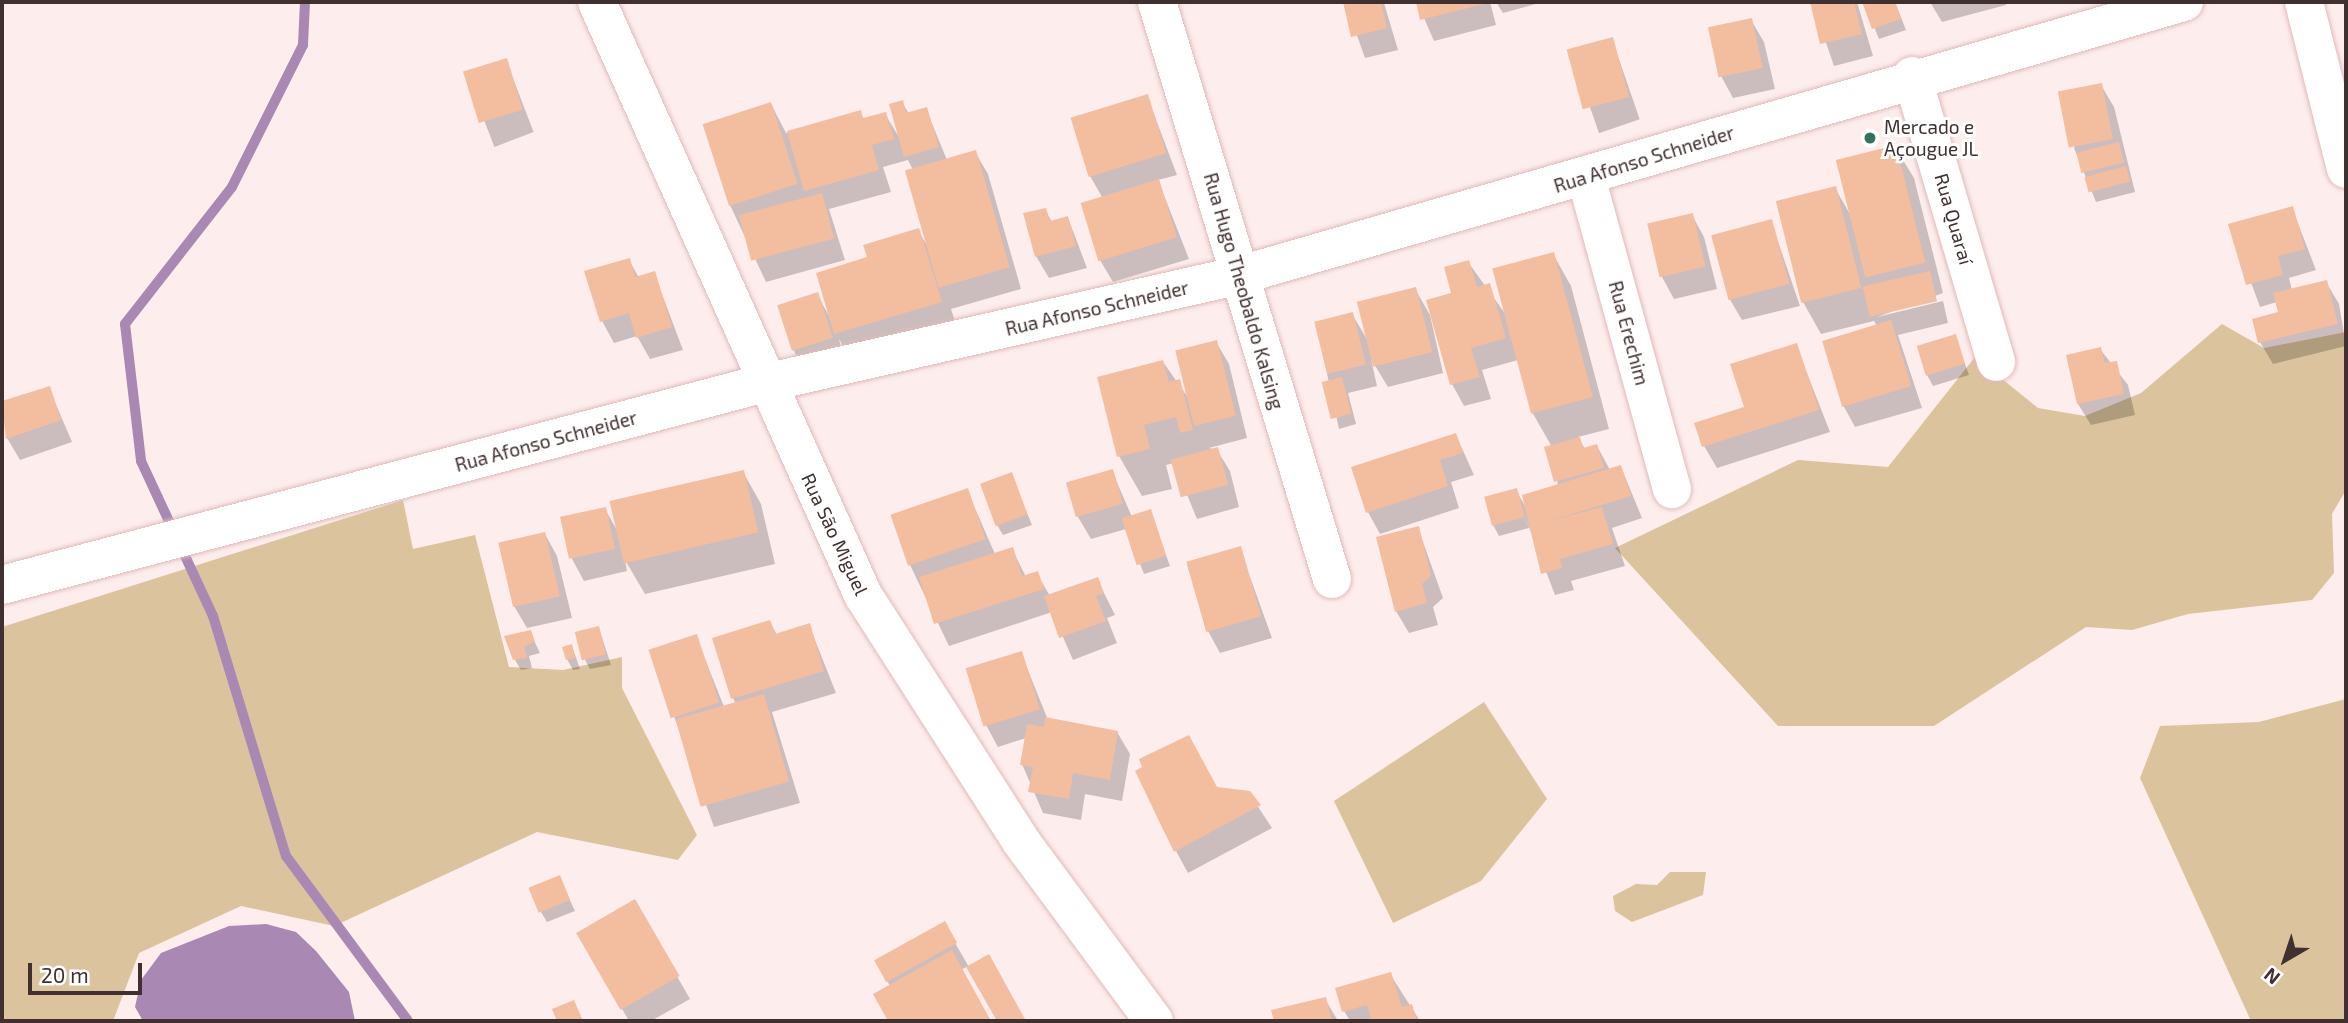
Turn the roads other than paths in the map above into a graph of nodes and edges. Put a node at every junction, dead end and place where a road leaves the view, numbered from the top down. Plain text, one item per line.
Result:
1 (597, 2) edge
2 (1157, 2) edge
3 (2184, 2) edge
4 (2304, 2) edge
5 (1912, 76) junction
6 (2346, 169) edge
7 (1586, 177) junction
8 (1237, 276) junction
9 (1996, 362) dead end
10 (765, 383) junction
11 (1672, 489) dead end
12 (1332, 579) dead end
13 (2, 585) edge
14 (1154, 1021) edge

1 - 10 street, Rua São Miguel
2 - 8 street, Rua Hugo Theobaldo Kalsing
3 - 5 street, Rua Afonso Schneider
4 - 6 street
5 - 7 street, Rua Afonso Schneider
5 - 9 street, Rua Quaraí
7 - 8 street, Rua Afonso Schneider
7 - 11 street, Rua Erechim
8 - 10 street, Rua Afonso Schneider
8 - 12 street, Rua Hugo Theobaldo Kalsing
10 - 13 street, Rua Afonso Schneider
10 - 14 street, Rua São Miguel

